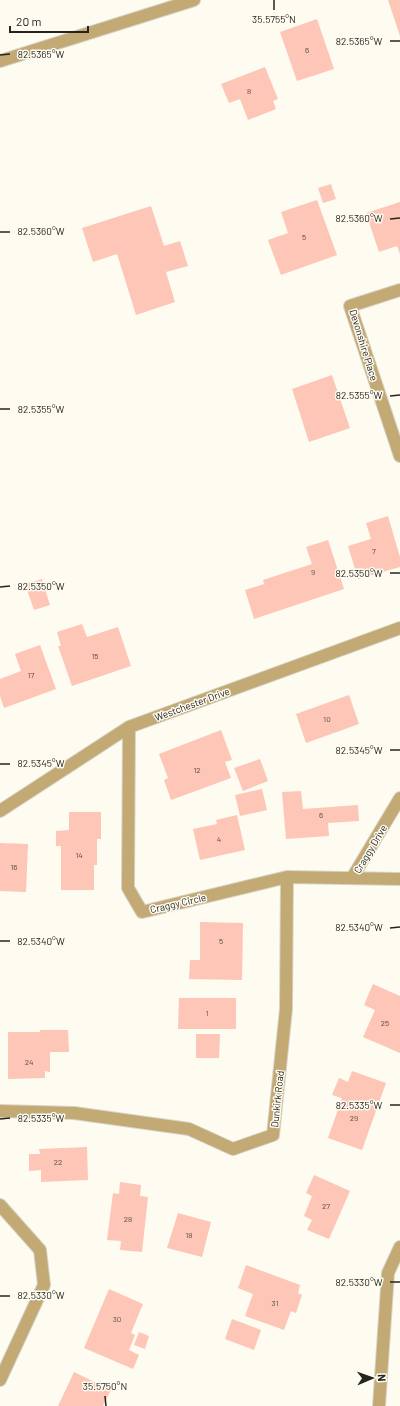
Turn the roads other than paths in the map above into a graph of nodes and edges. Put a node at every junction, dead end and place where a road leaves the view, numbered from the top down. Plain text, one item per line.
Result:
1 (194, 0) edge
2 (0, 60) edge
3 (400, 290) edge
4 (400, 456) edge
5 (400, 628) edge
6 (129, 727) junction
7 (400, 798) edge
8 (0, 811) edge
9 (287, 877) junction
10 (352, 878) junction
11 (400, 879) edge
12 (0, 1111) edge
13 (0, 1205) edge
14 (400, 1247) edge
15 (0, 1380) edge
16 (379, 1406) edge

1 - 2 street
3 - 4 street, Devonshire Place
5 - 6 street, Westchester Drive
6 - 8 street, Westchester Drive
6 - 9 street, Craggy Circle
7 - 10 street, Craggy Drive
9 - 10 street, Craggy Circle
9 - 12 street, Dunkirk Road
10 - 11 street, Craggy Circle
13 - 15 street
14 - 16 street

